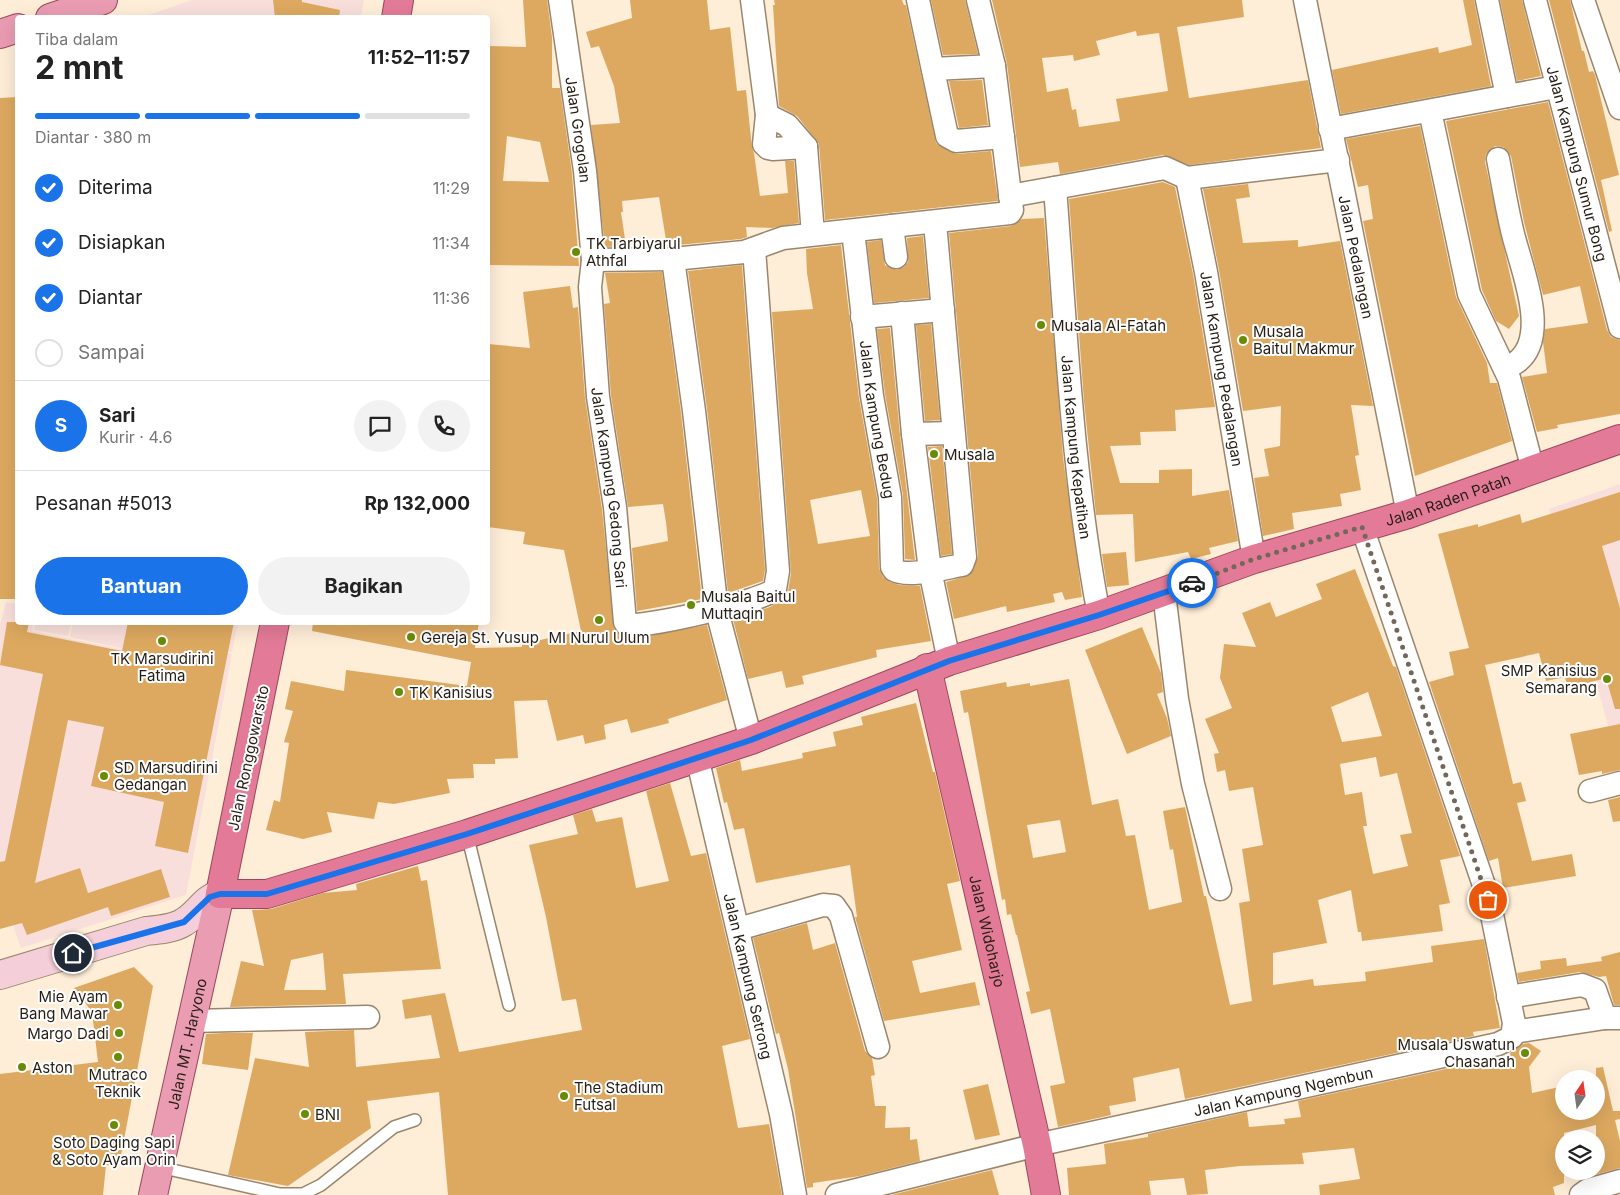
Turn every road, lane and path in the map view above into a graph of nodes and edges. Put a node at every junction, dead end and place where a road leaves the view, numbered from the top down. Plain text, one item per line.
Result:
1 (103, 0) edge
2 (400, 0) edge
3 (560, 0) edge
4 (752, 0) edge
5 (918, 0) edge
6 (978, 0) edge
7 (1305, 0) edge
8 (1487, 0) edge
9 (1535, 0) edge
10 (1583, 0) edge
11 (59, 15) edge
12 (397, 15) edge
13 (15, 29) edge
14 (0, 34) edge
15 (994, 66) junction
16 (933, 69) junction
17 (1556, 87) junction
18 (1507, 96) junction
19 (1620, 108) edge
20 (1430, 111) junction
21 (768, 115) junction
22 (1330, 129) junction
23 (1003, 137) junction
24 (806, 147) junction
25 (1498, 159) dead end
26 (1338, 160) junction
27 (1187, 178) junction
28 (1055, 188) junction
29 (1010, 196) junction
30 (934, 223) junction
31 (892, 226) junction
32 (853, 231) junction
33 (812, 234) junction
34 (754, 249) junction
35 (896, 256) dead end
36 (673, 259) junction
37 (593, 260) junction
38 (944, 310) junction
39 (902, 313) junction
40 (862, 317) junction
41 (1620, 327) edge
42 (1505, 368) junction
43 (953, 433) junction
44 (913, 434) junction
45 (1620, 439) edge
46 (1533, 470) junction
47 (1408, 514) junction
48 (1362, 527) junction
49 (1254, 559) junction
50 (930, 570) junction
51 (1164, 593) junction
52 (717, 611) junction
53 (1099, 615) junction
54 (275, 625) edge
55 (938, 665) junction
56 (751, 740) junction
57 (697, 758) junction
58 (1620, 783) edge
59 (1590, 792) dead end
60 (467, 834) junction
61 (1220, 889) dead end
62 (220, 894) junction
63 (738, 929) junction
64 (0, 975) edge
65 (1508, 997) junction
66 (509, 1005) dead end
67 (368, 1017) dead end
68 (1613, 1018) edge
69 (191, 1020) junction
70 (1514, 1027) junction
71 (878, 1047) dead end
72 (415, 1120) dead end
73 (1038, 1145) junction
74 (159, 1167) junction
75 (1620, 1181) edge
76 (153, 1195) edge
77 (796, 1195) edge
78 (837, 1195) edge
79 (1046, 1195) edge
80 (1581, 1195) edge

1 - 11 main road
2 - 12 highway
3 - 37 street, Jalan Grogolan
4 - 21 street
5 - 16 street
6 - 15 street
7 - 22 street, Jalan Pedalangan
8 - 18 street
9 - 17 street, Jalan Kampung Sumur Bong
10 - 19 street
13 - 14 main road
15 - 16 street
15 - 23 street
16 - 23 street
17 - 18 street
17 - 41 street, Jalan Kampung Sumur Bong
18 - 20 street
20 - 22 street
20 - 42 street
21 - 24 street
21 - 24 street
22 - 26 street, Jalan Pedalangan
23 - 29 street
24 - 33 street
25 - 42 street
26 - 27 street
26 - 47 street, Jalan Pedalangan
27 - 28 street
27 - 49 street, Jalan Kampung Pedalangan
28 - 29 street
28 - 53 street, Jalan Kampung Kepatihan
29 - 30 street
30 - 31 street
30 - 38 street, Jalan Kampung Bedug
31 - 32 street
31 - 35 street
32 - 33 street
32 - 40 street, Jalan Kampung Bedug
33 - 34 street
34 - 36 street
34 - 52 street, Jalan Kampung Gedong Sari
36 - 37 street
36 - 52 street
37 - 52 street, Jalan Kampung Gedong Sari
38 - 39 street
38 - 43 street, Jalan Kampung Bedug
39 - 40 street
39 - 44 street, Jalan Kampung Bedug
40 - 50 street, Jalan Kampung Bedug
42 - 46 street
43 - 44 street
43 - 50 street, Jalan Kampung Bedug
44 - 50 street, Jalan Kampung Bedug
45 - 46 highway, Jalan Raden Patah
46 - 47 highway, Jalan Raden Patah
47 - 48 highway, Jalan Raden Patah
48 - 49 highway, Jalan Raden Patah
48 - 65 street
49 - 51 highway, Jalan Raden Patah
50 - 55 street, Jalan Kampung Bedug
51 - 53 highway, Jalan Raden Patah
51 - 61 street
52 - 56 street
53 - 55 highway, Jalan Raden Patah
54 - 62 highway, Jalan Ronggowarsito
55 - 56 highway, Jalan Raden Patah
55 - 73 highway, Jalan Widoharjo
56 - 57 highway, Jalan Raden Patah
57 - 60 highway, Jalan Raden Patah
57 - 63 street, Jalan Kampung Setrong
58 - 59 street
60 - 62 highway, Jalan Raden Patah
60 - 66 lane
62 - 64 main road
62 - 69 main road, Jalan MT. Haryono
63 - 71 street
63 - 77 street, Jalan Kampung Setrong
65 - 68 street
65 - 70 street
67 - 69 street
68 - 70 street
69 - 74 main road, Jalan MT. Haryono
70 - 73 street, Jalan Kampung Ngembun
72 - 74 lane
73 - 78 street, Jalan Kampung Ngembun
73 - 79 highway, Jalan Widoharjo
74 - 76 main road, Jalan MT. Haryono
75 - 80 street

